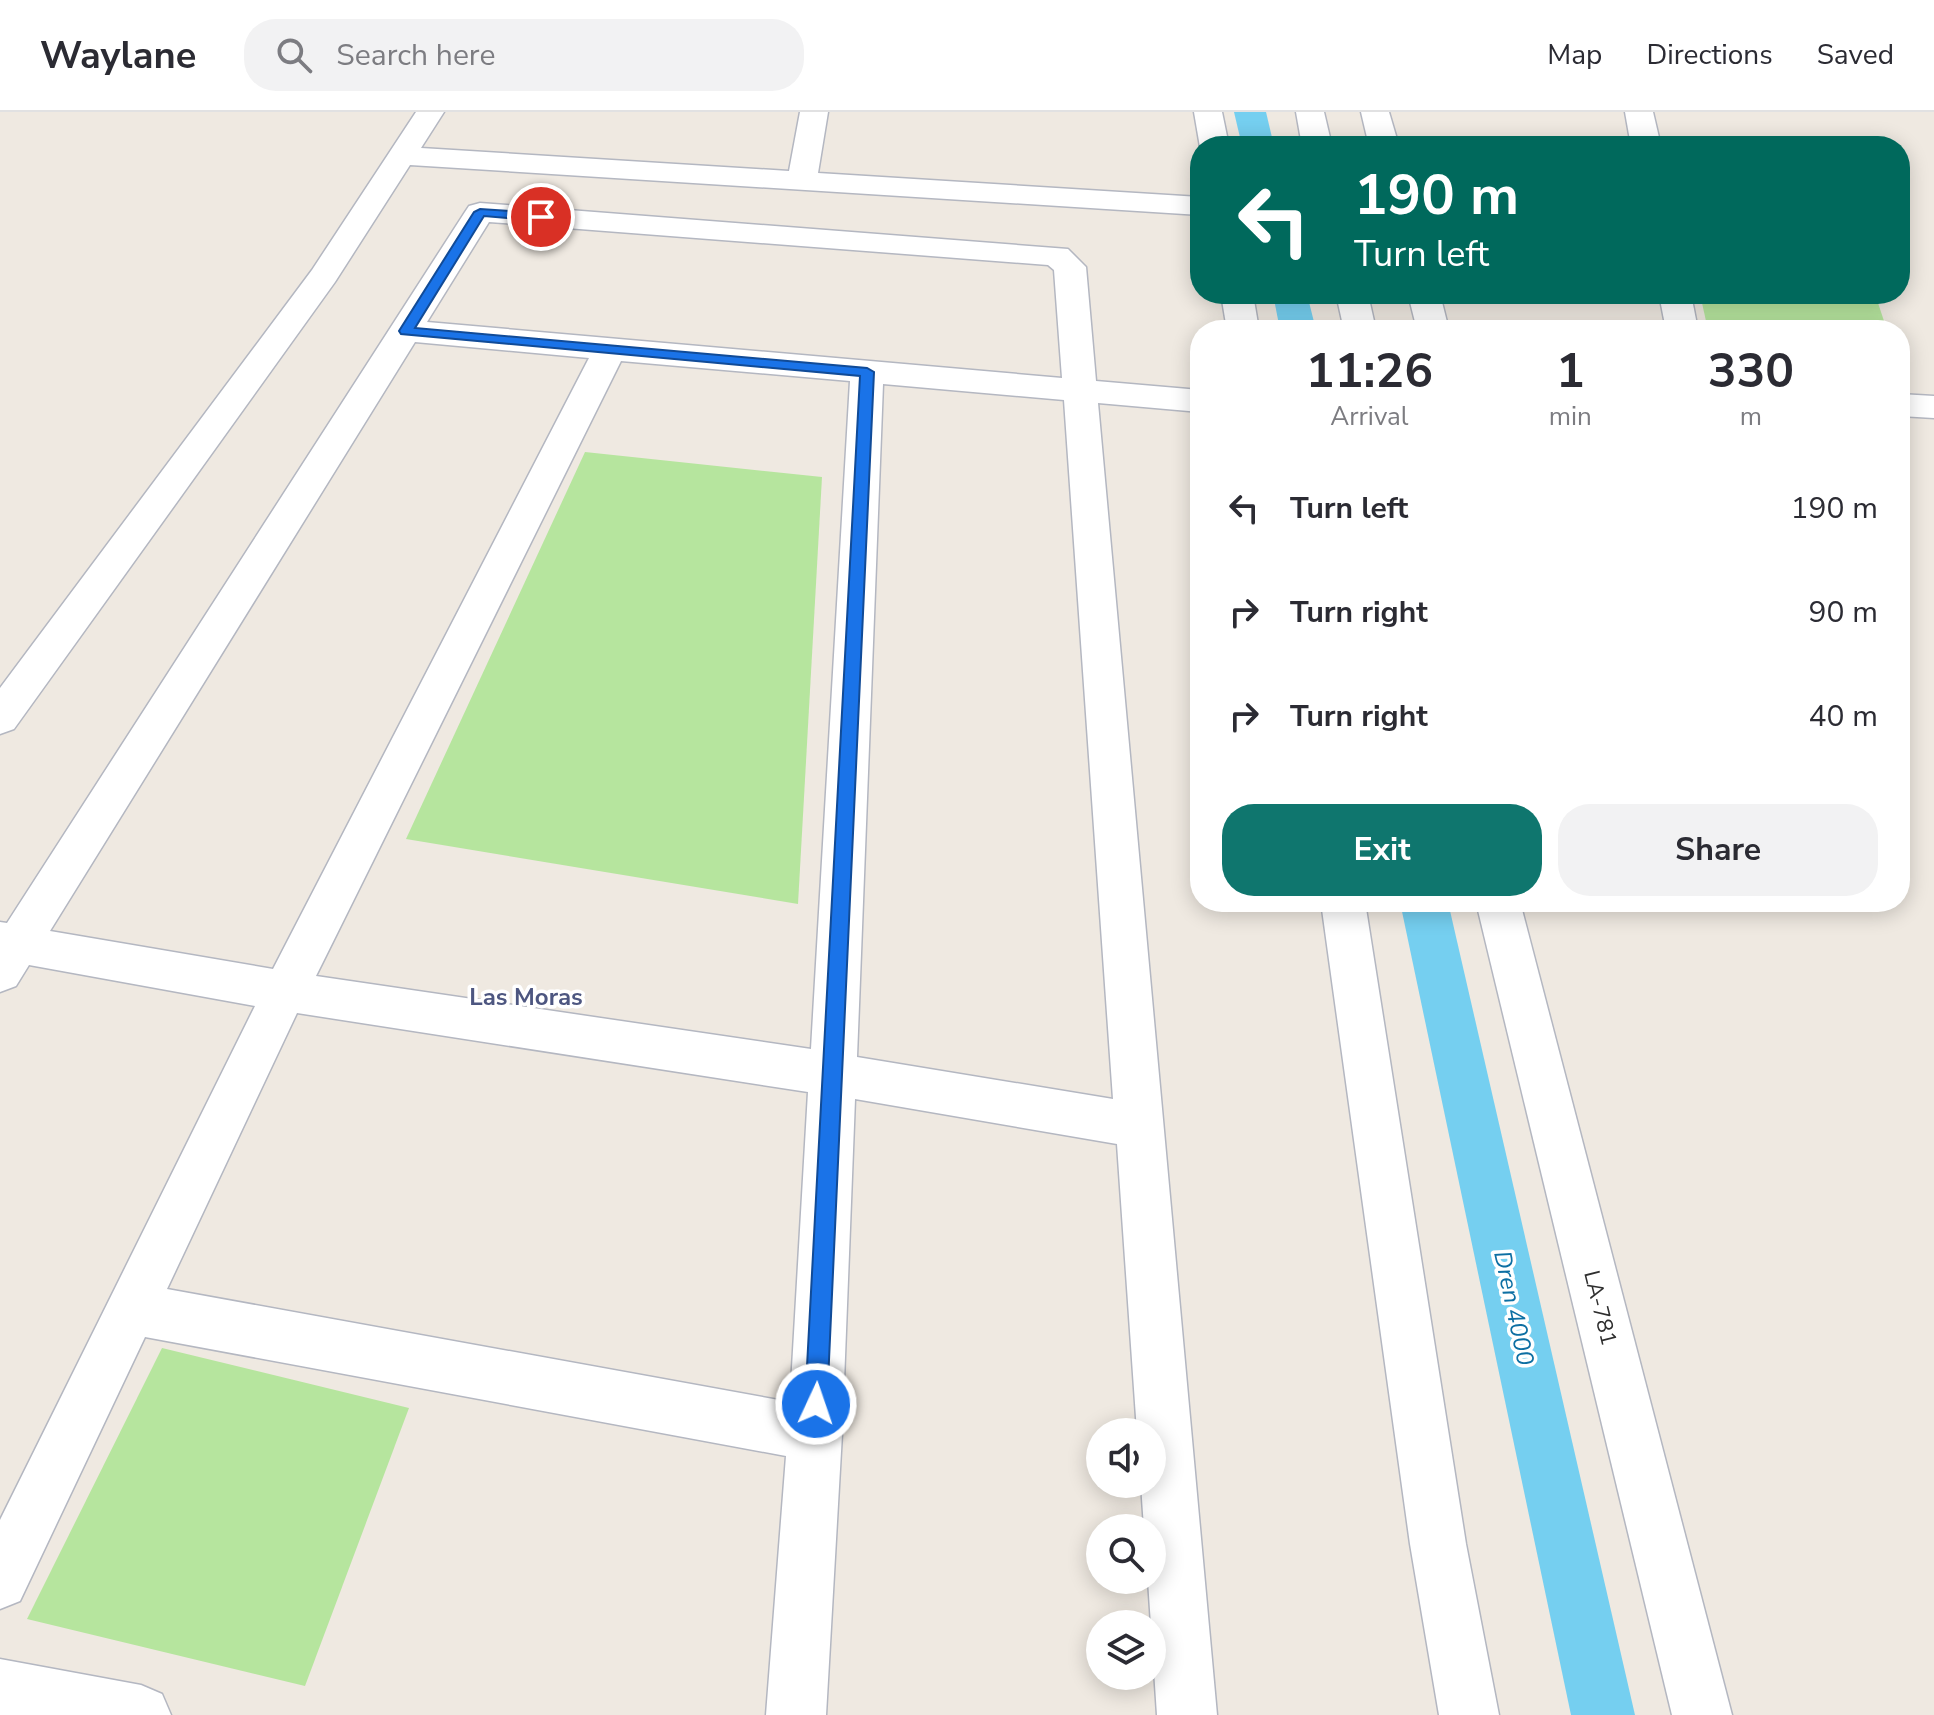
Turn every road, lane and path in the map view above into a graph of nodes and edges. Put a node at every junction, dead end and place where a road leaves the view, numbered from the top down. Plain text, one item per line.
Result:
1 (430, 112) edge
2 (814, 112) edge
3 (1208, 112) edge
4 (1310, 112) edge
5 (1375, 112) edge
6 (1639, 112) edge
7 (1212, 136) edge
8 (1315, 136) edge
9 (1381, 136) edge
10 (1644, 136) edge
11 (400, 156) junction
12 (802, 181) junction
13 (1190, 205) edge
14 (406, 331) junction
15 (610, 350) junction
16 (867, 372) junction
17 (1078, 392) junction
18 (1190, 400) edge
19 (1910, 406) edge
20 (1934, 407) edge
21 (0, 718) edge
22 (1344, 912) edge
23 (1501, 912) edge
24 (6, 953) edge
25 (285, 991) junction
26 (832, 1074) junction
27 (1139, 1126) junction
28 (134, 1309) junction
29 (815, 1434) junction
30 (0, 1581) edge
31 (0, 1688) edge
32 (141, 1715) edge
33 (796, 1715) edge
34 (1187, 1715) edge
35 (1469, 1715) edge
36 (1702, 1715) edge

1 - 11 street
2 - 12 street
3 - 7 street
4 - 8 street
5 - 9 street
6 - 10 street
11 - 12 street
11 - 21 street
12 - 13 street
14 - 15 street
14 - 17 street
14 - 24 street
15 - 16 street
15 - 25 street
16 - 17 street
16 - 26 street
17 - 18 street
17 - 27 street
19 - 20 street
22 - 35 street
23 - 36 street, LA-781 / LA-781
24 - 25 street
25 - 26 street
25 - 28 street
26 - 27 street
26 - 29 street
27 - 34 street
28 - 29 street
28 - 30 street
29 - 33 street
31 - 32 street

